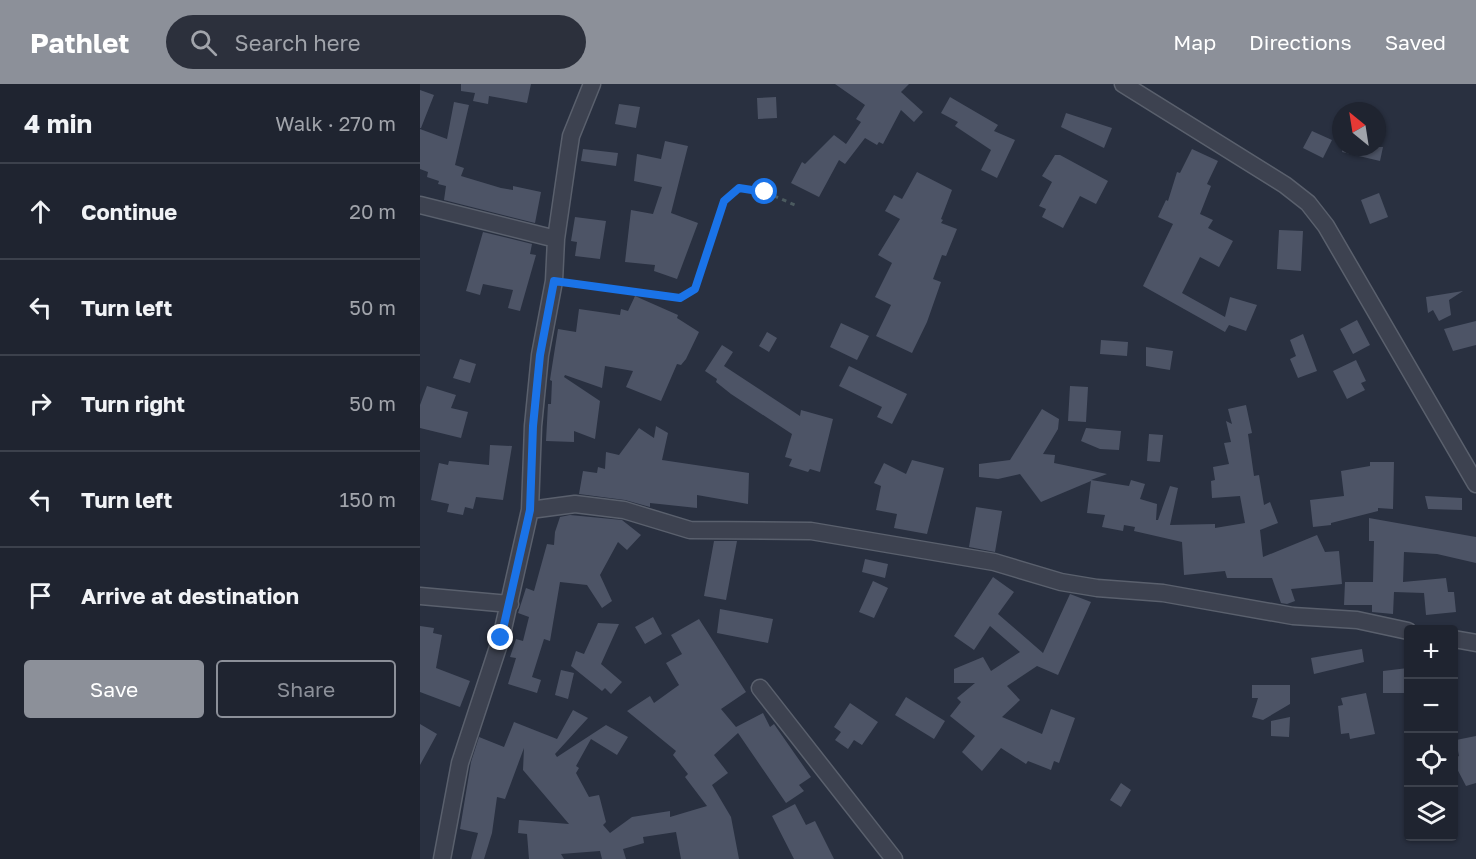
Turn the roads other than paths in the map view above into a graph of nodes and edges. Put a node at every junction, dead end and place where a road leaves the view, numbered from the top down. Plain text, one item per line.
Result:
1 (592, 84) edge
2 (1123, 84) edge
3 (420, 206) edge
4 (556, 239) junction
5 (1476, 484) edge
6 (530, 510) junction
7 (420, 596) edge
8 (510, 604) junction
9 (1404, 630) edge
10 (1458, 640) edge
11 (1476, 643) edge
12 (760, 688) dead end
13 (442, 859) edge
14 (894, 859) edge

1 - 4 street
2 - 5 street
3 - 4 street
4 - 6 street
6 - 8 street
6 - 9 street
7 - 8 street
8 - 13 street
10 - 11 street
12 - 14 street

